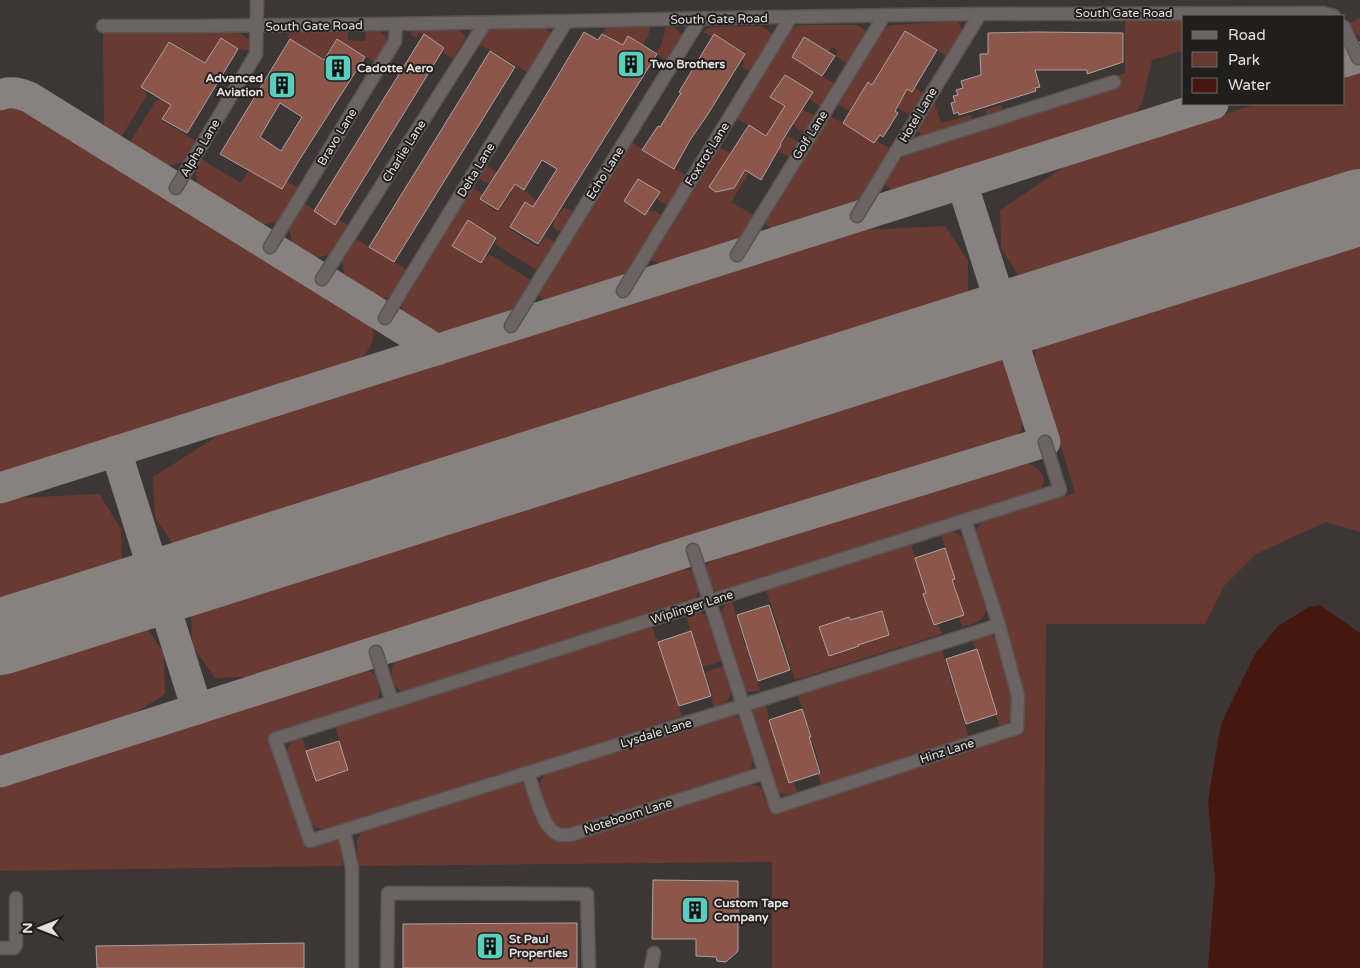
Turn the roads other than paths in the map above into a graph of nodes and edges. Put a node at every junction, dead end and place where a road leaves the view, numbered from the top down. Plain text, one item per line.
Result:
1 (257, 0) edge
2 (980, 14) junction
3 (1330, 15) edge
4 (884, 16) junction
5 (791, 17) junction
6 (700, 19) junction
7 (566, 22) junction
8 (485, 23) junction
9 (396, 24) junction
10 (103, 26) dead end
11 (257, 26) junction
12 (1345, 29) edge
13 (1358, 58) dead end
14 (1114, 82) dead end
15 (896, 151) junction
16 (176, 188) dead end
17 (857, 216) dead end
18 (270, 247) dead end
19 (737, 254) dead end
20 (322, 279) dead end
21 (623, 291) dead end
22 (385, 318) dead end
23 (511, 326) dead end
24 (1045, 442) dead end
25 (965, 520) junction
26 (693, 550) dead end
27 (709, 602) junction
28 (999, 625) junction
29 (376, 652) dead end
30 (392, 702) junction
31 (743, 705) junction
32 (275, 740) joint
33 (528, 773) junction
34 (764, 773) junction
35 (344, 831) junction
36 (16, 898) dead end
37 (0, 948) edge
38 (654, 953) dead end
39 (352, 968) edge
40 (387, 968) edge
41 (589, 968) edge
42 (652, 968) edge

1 - 11 lane, Alpha Lane
2 - 3 lane, South Gate Road
2 - 4 lane, South Gate Road
2 - 15 lane, Hotel Lane
4 - 5 lane, South Gate Road
4 - 19 lane, Golf Lane
5 - 6 lane, South Gate Road
5 - 21 lane, Foxtrot Lane
6 - 7 lane, South Gate Road
6 - 23 lane, Echo Lane
7 - 8 lane, South Gate Road
7 - 22 lane, Delta Lane
8 - 9 lane, South Gate Road
8 - 20 lane, Charlie Lane
9 - 11 lane, South Gate Road
9 - 18 lane, Bravo Lane
10 - 11 lane, South Gate Road
11 - 16 lane, Alpha Lane
12 - 13 lane
14 - 15 lane
15 - 17 lane, Hotel Lane
24 - 25 lane, Wiplinger Lane
25 - 27 lane, Wiplinger Lane
25 - 28 lane
26 - 27 lane
27 - 30 lane, Wiplinger Lane
27 - 31 lane
28 - 31 lane, Lysdale Lane
28 - 34 lane, Hinz Lane
29 - 30 lane
30 - 32 lane, Wiplinger Lane
31 - 33 lane, Lysdale Lane
31 - 34 lane
32 - 35 lane, Lysdale Lane
33 - 34 lane, Noteboom Lane
33 - 35 lane, Lysdale Lane
35 - 39 lane
36 - 37 lane
38 - 42 lane
40 - 41 lane

